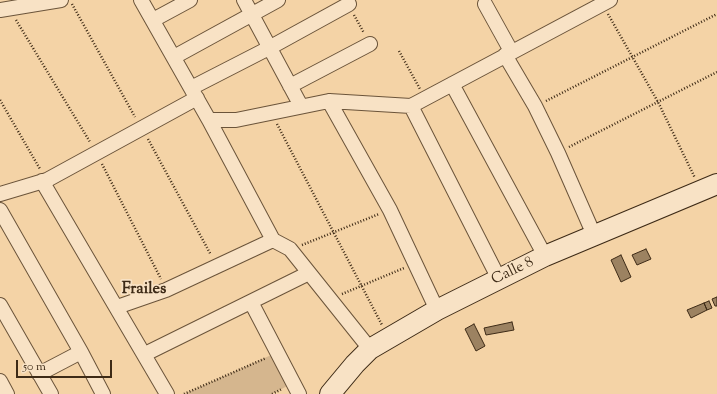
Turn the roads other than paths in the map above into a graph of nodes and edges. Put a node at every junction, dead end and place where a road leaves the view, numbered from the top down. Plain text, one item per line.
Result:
1 (58, 0) edge
2 (141, 0) edge
3 (190, 0) edge
4 (244, 0) edge
5 (278, 0) edge
6 (606, 2) edge
7 (19, 3) edge
8 (349, 4) road end
9 (485, 4) dead end
10 (0, 10) edge
11 (252, 14) junction
12 (153, 20) junction
13 (370, 44) road end
14 (269, 48) junction
15 (508, 53) junction
16 (174, 57) junction
17 (452, 84) junction
18 (290, 86) junction
19 (194, 93) junction
20 (329, 101) junction
21 (302, 106) junction
22 (411, 106) junction
23 (209, 120) junction
24 (45, 181) junction
25 (709, 188) edge
26 (0, 194) edge
27 (0, 210) edge
28 (594, 235) junction
29 (273, 240) junction
30 (545, 256) junction
31 (309, 273) junction
32 (499, 278) junction
33 (251, 302) junction
34 (0, 305) edge
35 (117, 307) junction
36 (437, 310) junction
37 (370, 349) junction
38 (81, 352) junction
39 (145, 354) junction
40 (39, 374) junction
41 (51, 394) edge
42 (103, 394) edge
43 (167, 394) edge
44 (299, 394) edge
45 (330, 394) edge

1 - 7 street
2 - 12 street
3 - 12 street
4 - 11 street
5 - 11 street
6 - 15 street
7 - 10 street
8 - 14 street
9 - 15 street
11 - 14 street
11 - 16 street
12 - 16 street
13 - 18 street
14 - 18 street
14 - 19 street
15 - 17 street
15 - 28 street
16 - 19 street
17 - 22 street
17 - 30 street
18 - 21 street
19 - 23 street
19 - 24 street
20 - 21 street
20 - 22 street
20 - 36 street
21 - 23 street
22 - 32 street
23 - 29 street
24 - 26 street
24 - 35 street
25 - 28 street, Calle 8
27 - 38 street
28 - 30 street, Calle 8
29 - 31 street
29 - 35 street
30 - 32 street, Calle 8
31 - 33 street
31 - 37 street
32 - 36 street, Calle 8
33 - 39 street
33 - 44 street
34 - 40 street
35 - 39 street
36 - 37 street, Calle 8
37 - 45 street, Calle 8
38 - 40 street
38 - 42 street
39 - 43 street
40 - 41 street

